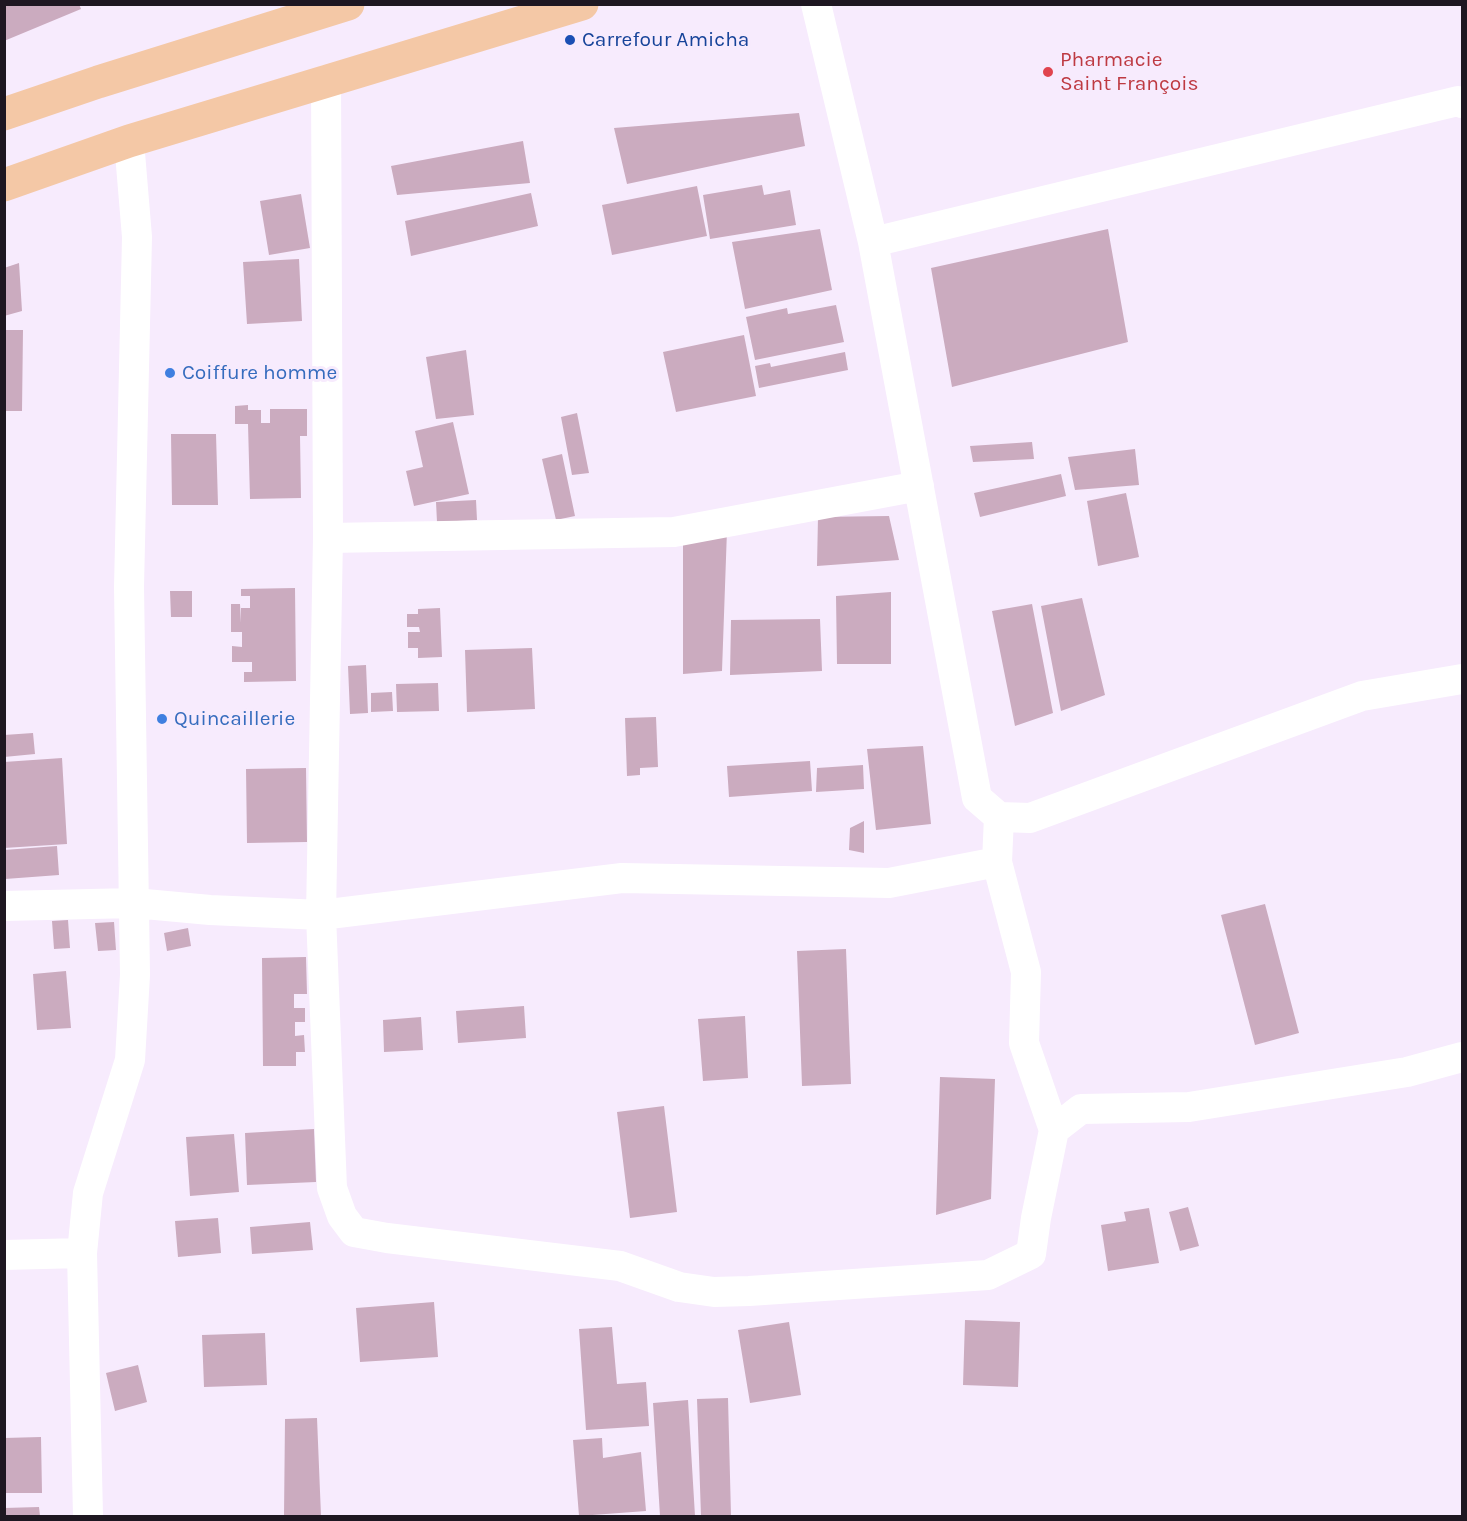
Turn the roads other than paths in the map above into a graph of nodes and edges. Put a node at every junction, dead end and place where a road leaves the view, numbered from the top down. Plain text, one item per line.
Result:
1 (348, 4) edge
2 (582, 4) edge
3 (816, 4) edge
4 (326, 80) junction
5 (1462, 103) edge
6 (4, 114) edge
7 (129, 141) junction
8 (4, 184) edge
9 (873, 242) junction
10 (919, 486) junction
11 (328, 538) junction
12 (1462, 680) edge
13 (999, 817) junction
14 (997, 862) junction
15 (134, 903) junction
16 (4, 906) edge
17 (321, 915) junction
18 (1462, 1057) edge
19 (1054, 1130) junction
20 (82, 1253) junction
21 (4, 1255) edge
22 (88, 1516) edge

1 - 6 main road
2 - 4 main road
3 - 9 street
4 - 7 main road
4 - 11 street
5 - 9 street
7 - 8 main road
7 - 15 street
9 - 10 street
10 - 11 street
10 - 13 street
11 - 17 street
12 - 13 street
13 - 14 street
14 - 17 street
14 - 19 street
15 - 16 street
15 - 17 street
15 - 20 street
17 - 19 street
18 - 19 street
20 - 21 street
20 - 22 street

